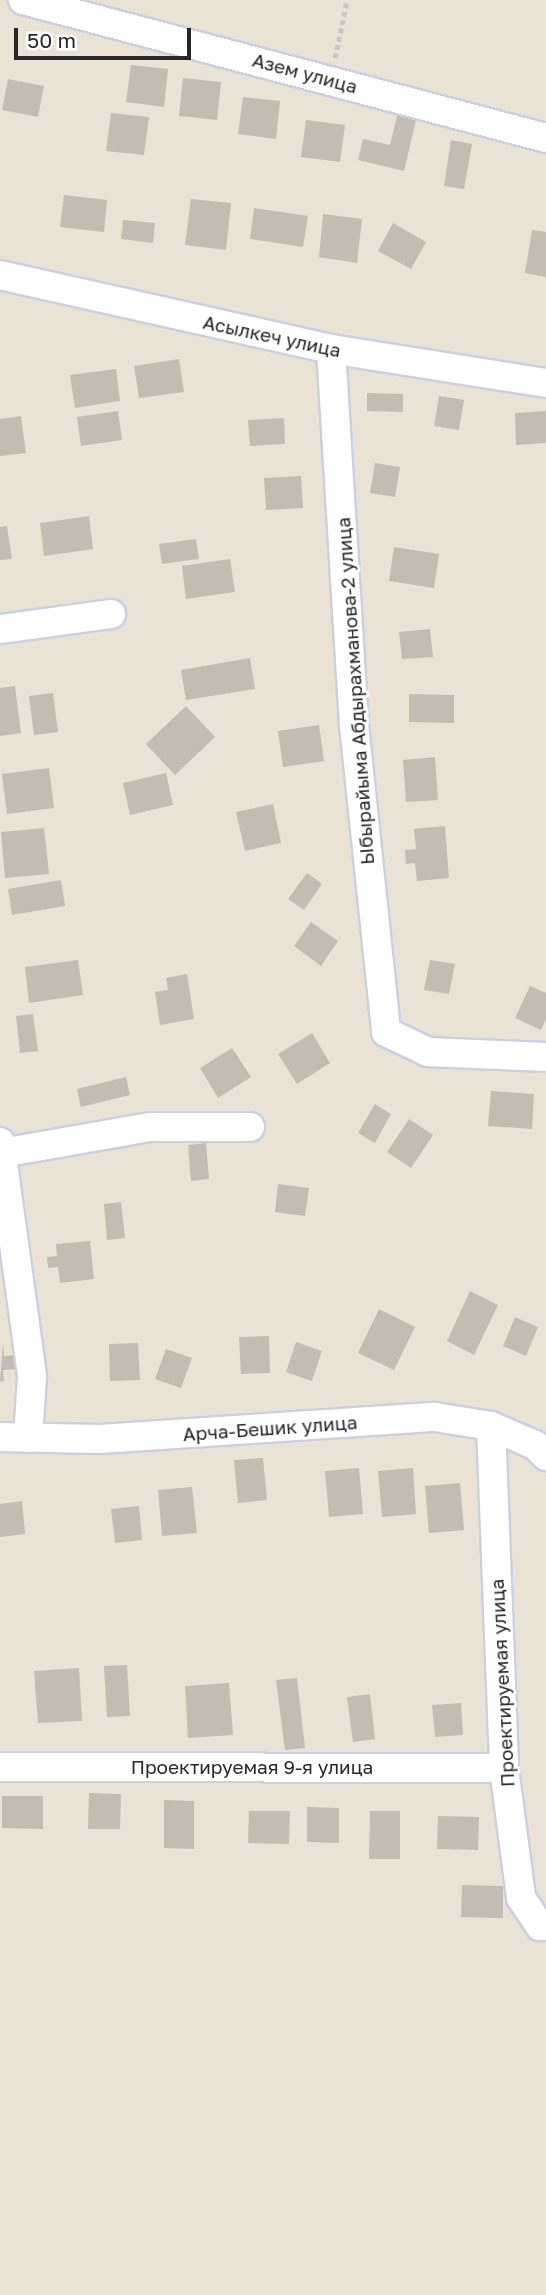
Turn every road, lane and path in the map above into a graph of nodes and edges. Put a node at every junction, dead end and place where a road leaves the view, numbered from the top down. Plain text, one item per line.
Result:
1 (23, 0) edge
2 (347, 0) edge
3 (331, 80) junction
4 (546, 138) edge
5 (0, 275) edge
6 (331, 349) junction
7 (546, 383) edge
8 (111, 614) dead end
9 (0, 629) edge
10 (546, 1057) edge
11 (250, 1127) dead end
12 (1, 1148) edge
13 (491, 1426) junction
14 (0, 1437) edge
15 (28, 1438) junction
16 (542, 1443) edge
17 (0, 1767) edge
18 (504, 1768) junction
19 (546, 1926) edge

1 - 3 street, Азем улица
2 - 3 path
3 - 4 street, Азем улица
5 - 6 street, Асылкеч улица
6 - 7 street, Асылкеч улица
6 - 10 street, Ыбырайыма Абдырахманова-2 улица
8 - 9 street
11 - 12 street
12 - 15 street
13 - 15 street, Арча-Бешик улица
13 - 16 street, Арча-Бешик улица
13 - 18 street, Проектируемая улица
14 - 15 street, Арча-Бешик улица
17 - 18 street, Проектируемая 9-я улица
18 - 19 street, Проектируемая улица

